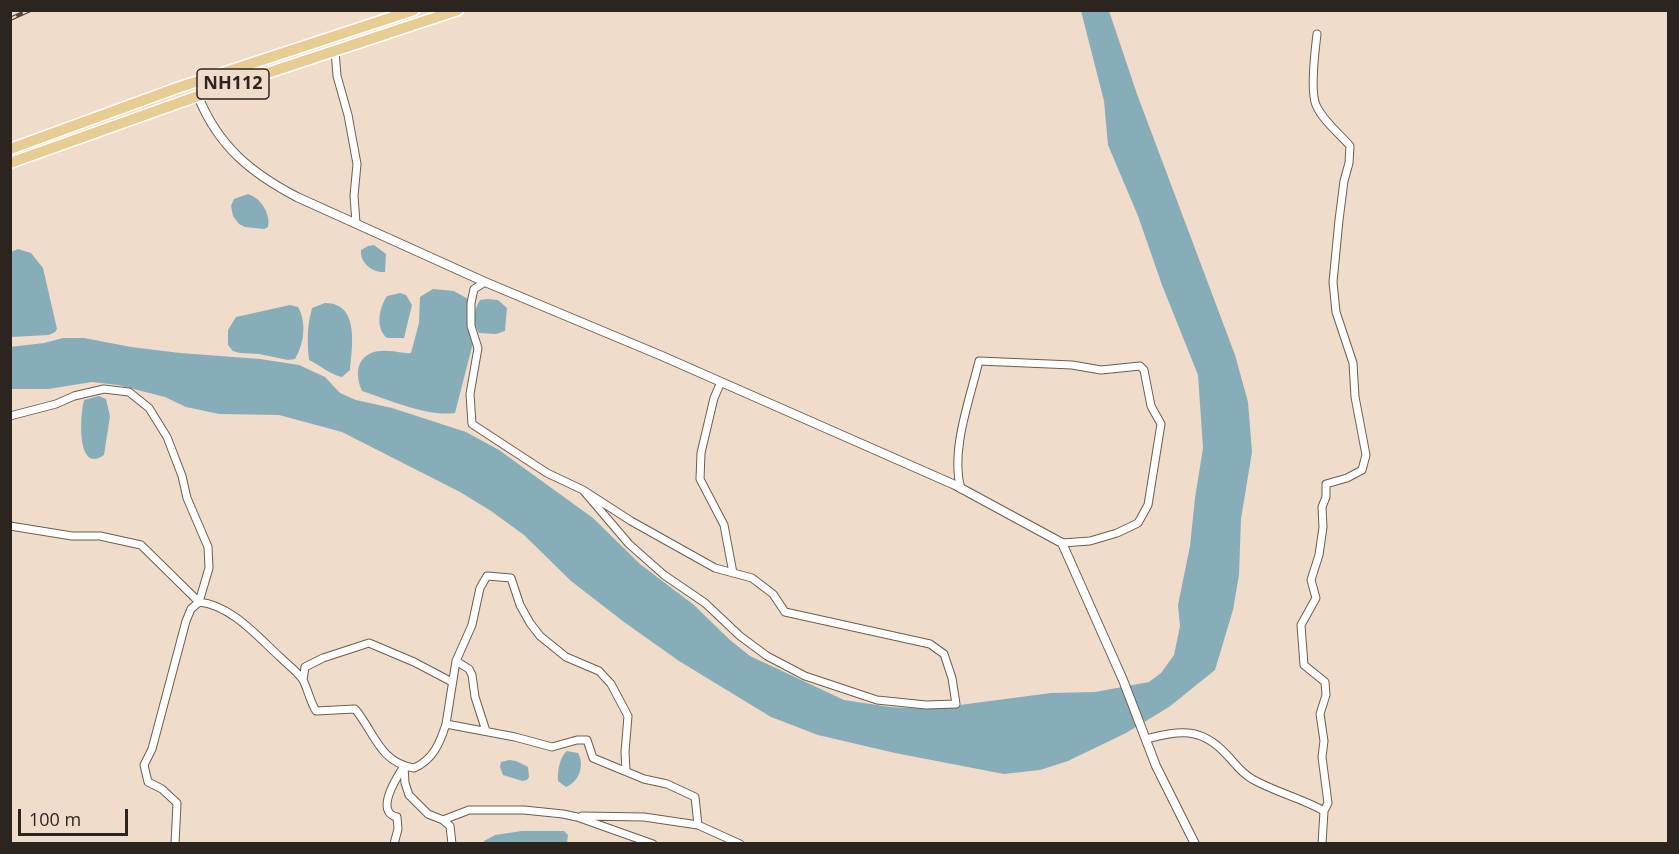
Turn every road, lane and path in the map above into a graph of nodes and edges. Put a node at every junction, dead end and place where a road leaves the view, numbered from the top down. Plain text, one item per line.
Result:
1 (414, 10) edge
2 (458, 10) edge
3 (1317, 34) dead end
4 (335, 51) junction
5 (198, 96) junction
6 (10, 149) edge
7 (10, 164) edge
8 (356, 223) junction
9 (485, 282) junction
10 (721, 382) junction
11 (10, 416) edge
12 (961, 489) junction
13 (583, 490) junction
14 (10, 526) edge
15 (1062, 543) junction
16 (733, 573) junction
17 (199, 602) junction
18 (456, 661) junction
19 (303, 680) junction
20 (452, 682) junction
21 (446, 724) junction
22 (486, 731) junction
23 (1146, 738) junction
24 (404, 766) junction
25 (626, 771) junction
26 (1324, 811) junction
27 (577, 817) junction
28 (443, 820) junction
29 (698, 825) junction
30 (175, 843) edge
31 (394, 843) edge
32 (453, 843) edge
33 (653, 843) edge
34 (740, 843) edge
35 (1195, 843) edge
36 (1322, 843) edge

1 - 6 highway, NH112
2 - 4 highway, NH112
3 - 26 street
4 - 5 highway, NH112
4 - 8 street
5 - 7 highway, NH112
5 - 8 street
8 - 9 street
9 - 10 street
9 - 13 street
10 - 12 street
10 - 16 street
11 - 17 street
12 - 15 street
12 - 15 street
13 - 16 street
13 - 16 street
14 - 17 street
15 - 23 street
17 - 19 street
17 - 30 street
18 - 20 street
18 - 22 street
18 - 25 street
19 - 20 street
19 - 24 street
20 - 21 street
21 - 22 street
21 - 24 street
22 - 25 street
23 - 26 street
23 - 35 street
24 - 28 street
24 - 31 street
25 - 29 street
26 - 36 street
27 - 28 street
27 - 29 street
27 - 33 street
28 - 32 street
29 - 34 street

